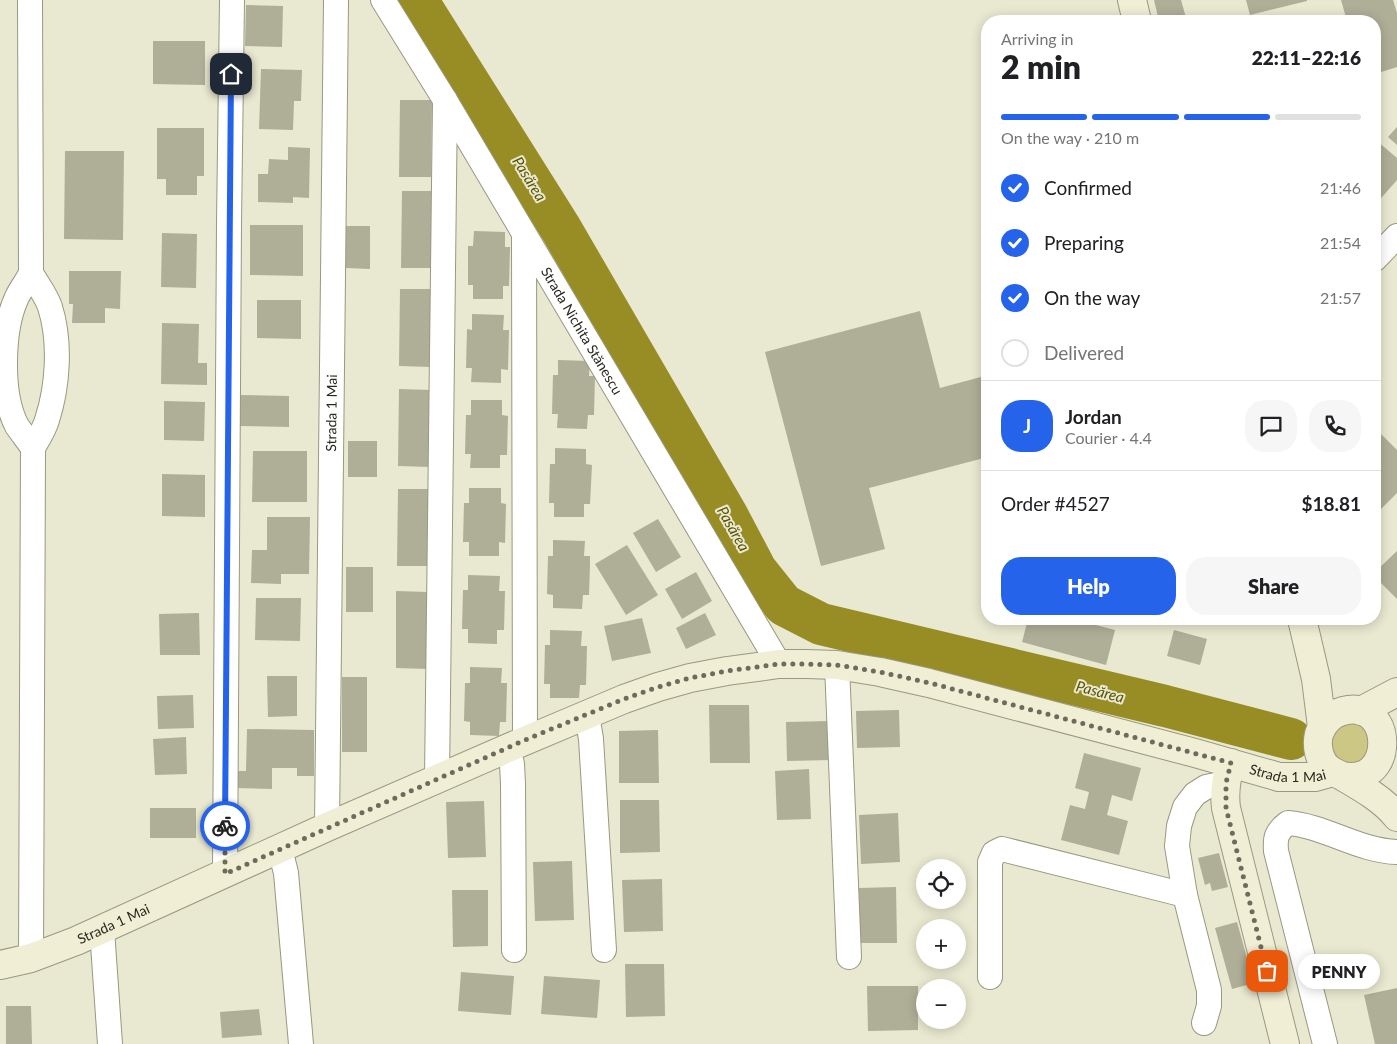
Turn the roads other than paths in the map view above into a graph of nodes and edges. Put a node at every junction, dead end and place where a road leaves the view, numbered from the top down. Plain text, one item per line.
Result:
1 (30, 0) edge
2 (232, 0) edge
3 (336, 0) edge
4 (383, 0) edge
5 (1132, 0) edge
6 (1136, 15) edge
7 (445, 100) junction
8 (524, 233) junction
9 (1397, 236) edge
10 (1381, 253) edge
11 (31, 273) junction
12 (33, 448) junction
13 (1303, 625) edge
14 (779, 664) junction
15 (837, 665) junction
16 (1316, 679) junction
17 (1397, 692) edge
18 (1358, 711) junction
19 (1397, 711) edge
20 (587, 715) junction
21 (1320, 735) junction
22 (1385, 736) junction
23 (517, 744) junction
24 (1377, 766) junction
25 (1229, 773) junction
26 (1337, 774) junction
27 (1280, 776) junction
28 (437, 779) junction
29 (1395, 814) edge
30 (327, 827) junction
31 (280, 849) junction
32 (1397, 852) edge
33 (225, 874) junction
34 (1185, 895) junction
35 (102, 930) junction
36 (514, 950) dead end
37 (604, 950) dead end
38 (849, 957) dead end
39 (30, 958) junction
40 (0, 966) edge
41 (990, 977) dead end
42 (1204, 1023) dead end
43 (110, 1044) edge
44 (301, 1044) edge
45 (1285, 1044) edge
46 (1325, 1044) edge

1 - 11 street
2 - 33 street
3 - 30 street, Strada 1 Mai
4 - 7 street, Strada Nichita Stănescu
5 - 6 street
7 - 8 street, Strada Nichita Stănescu
7 - 28 street
8 - 14 street, Strada Nichita Stănescu
8 - 23 street
9 - 10 street
11 - 12 street
11 - 12 street
12 - 39 street
13 - 16 street
14 - 15 street, Strada 1 Mai
14 - 20 street, Strada 1 Mai
15 - 25 street, Strada 1 Mai
15 - 38 street
16 - 18 street
16 - 21 street
17 - 18 street
18 - 21 street
18 - 22 street
19 - 22 street
20 - 23 street, Strada 1 Mai
20 - 37 street
21 - 26 street
21 - 27 street
22 - 24 street
23 - 28 street, Strada 1 Mai
23 - 36 street
24 - 26 street
24 - 29 street
25 - 27 street, Strada 1 Mai
25 - 34 street
25 - 45 street
26 - 27 street, Strada 1 Mai
26 - 29 street
28 - 30 street, Strada 1 Mai
30 - 31 street, Strada 1 Mai
31 - 33 street, Strada 1 Mai
31 - 44 street
32 - 46 street
33 - 35 street, Strada 1 Mai
34 - 41 street
34 - 42 street
35 - 39 street, Strada 1 Mai
35 - 43 street
39 - 40 street, Strada 1 Mai

